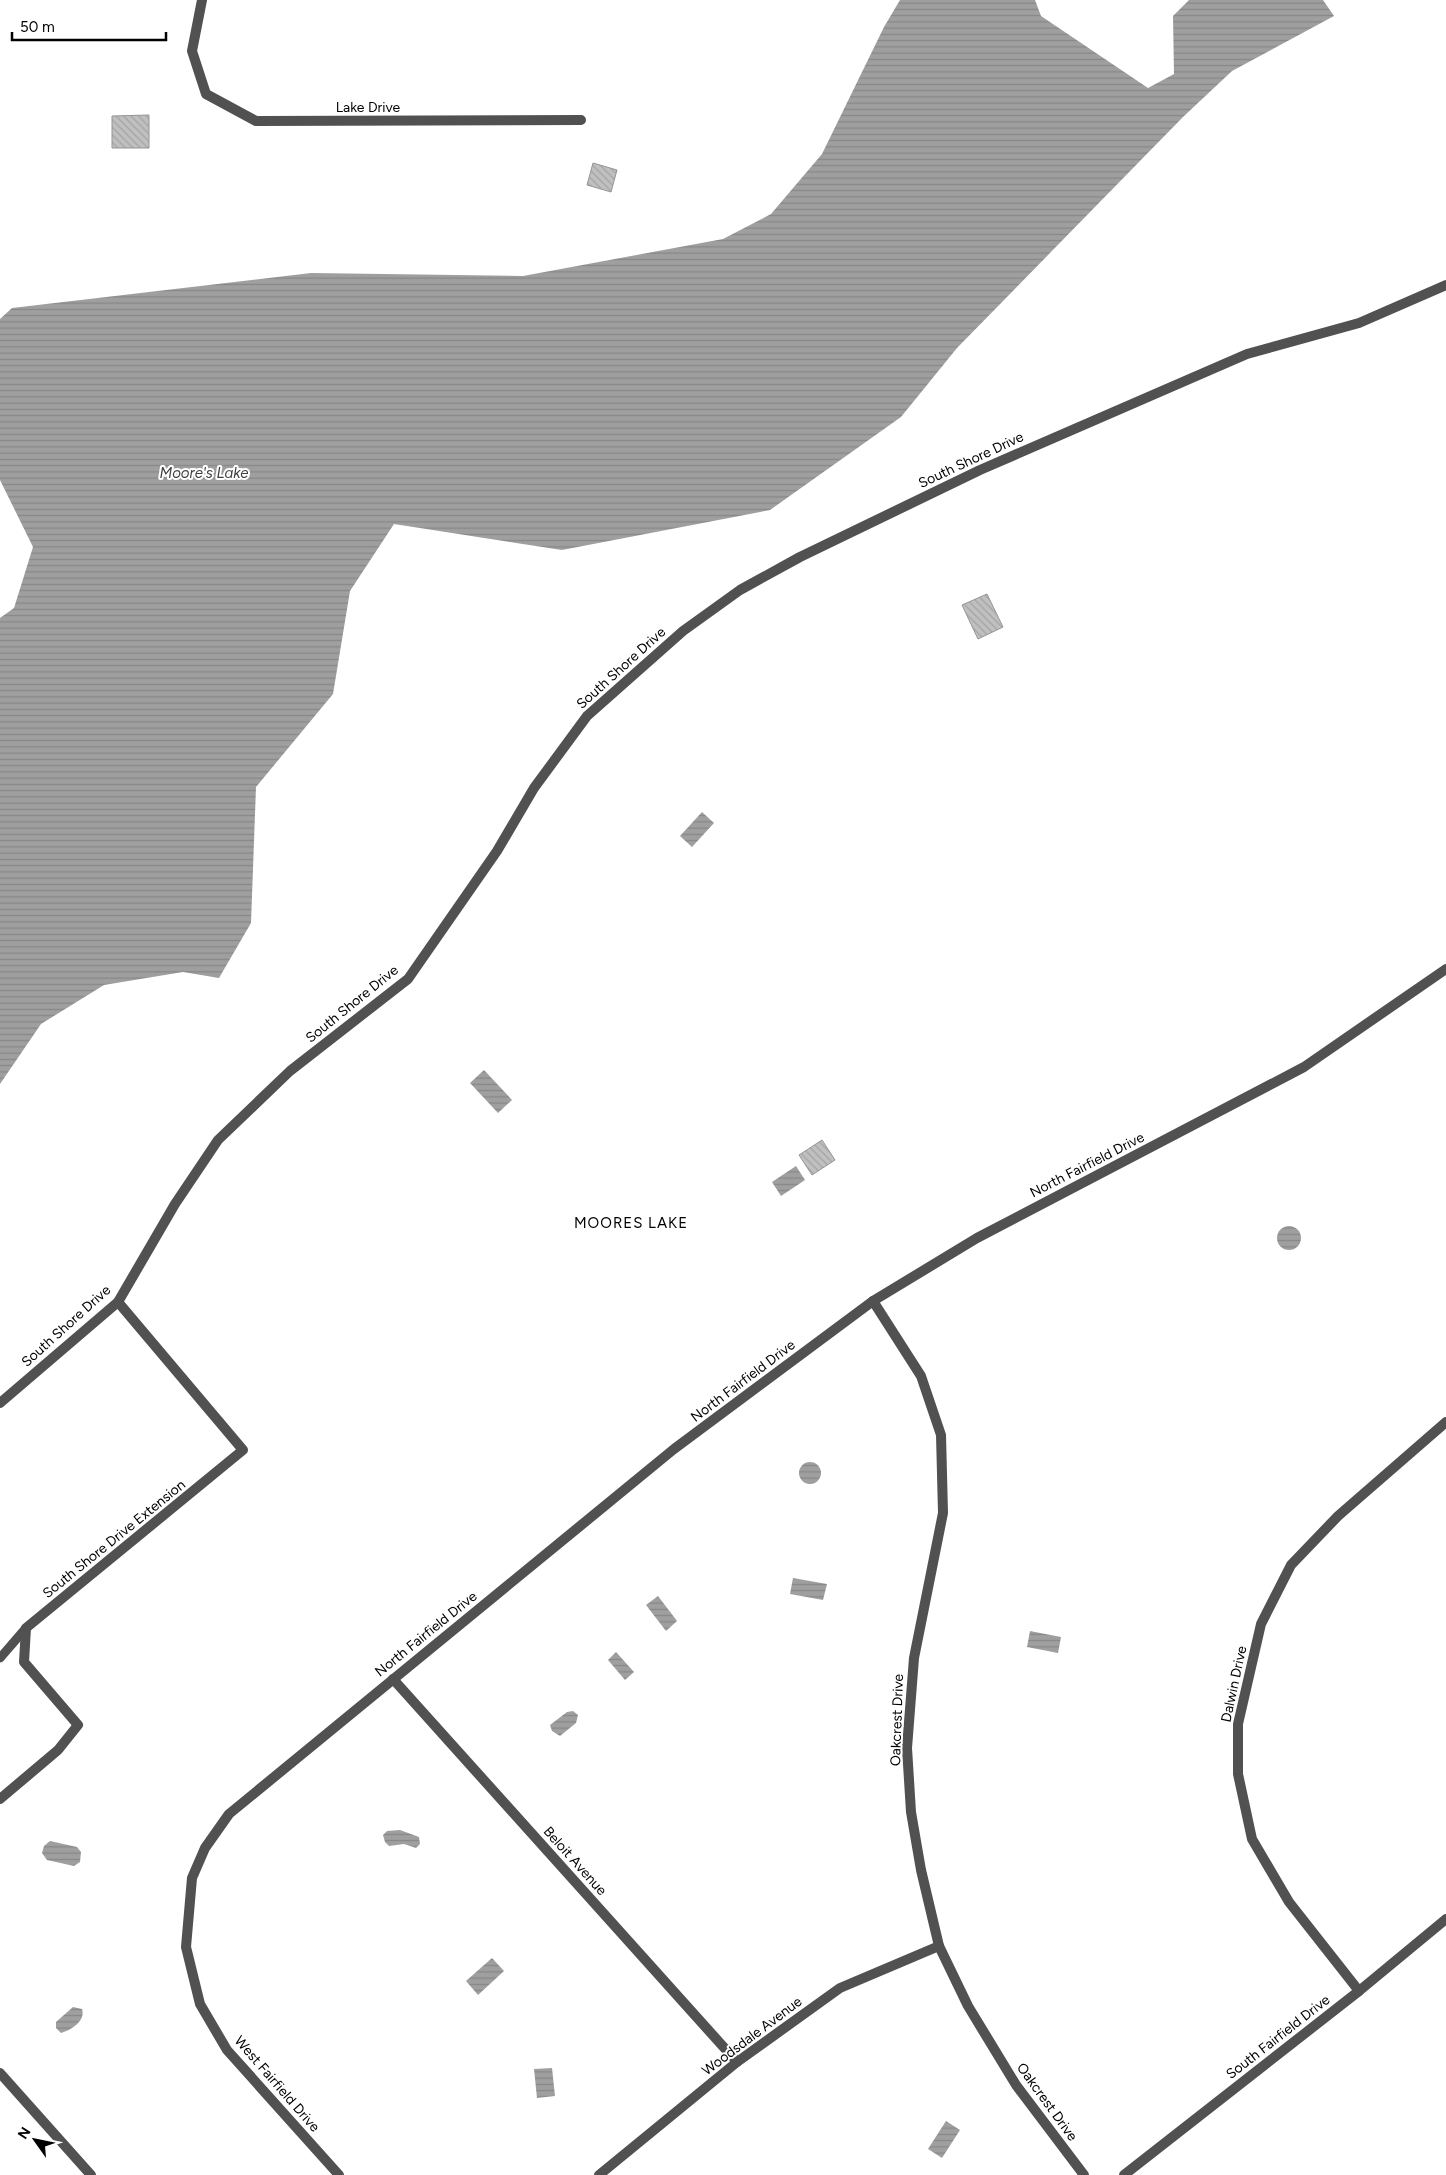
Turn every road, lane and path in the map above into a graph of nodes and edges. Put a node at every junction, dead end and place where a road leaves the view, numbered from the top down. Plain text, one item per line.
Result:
1 (202, 0) edge
2 (581, 120) dead end
3 (1446, 285) edge
4 (1446, 969) edge
5 (873, 1301) junction
6 (118, 1302) junction
7 (0, 1403) edge
8 (1446, 1422) edge
9 (26, 1628) junction
10 (0, 1658) edge
11 (393, 1679) junction
12 (0, 1799) edge
13 (1446, 1919) edge
14 (939, 1946) junction
15 (186, 1947) joint
16 (1359, 1991) junction
17 (737, 2062) junction
18 (0, 2073) edge
19 (91, 2175) edge
20 (339, 2175) edge
21 (599, 2175) edge
22 (1084, 2175) edge
23 (1124, 2175) edge

1 - 2 street, Lake Drive
3 - 6 street, South Shore Drive
4 - 5 street, North Fairfield Drive
5 - 11 street, North Fairfield Drive
5 - 14 street, Oakcrest Drive
6 - 7 street, South Shore Drive
6 - 9 street, South Shore Drive Extension
8 - 16 street, Dalwin Drive
9 - 10 lane
9 - 12 street
11 - 15 street, North Fairfield Drive
11 - 17 street, Beloit Avenue
13 - 16 street, South Fairfield Drive
14 - 17 street, Woodsdale Avenue
14 - 22 street, Oakcrest Drive
15 - 20 street, West Fairfield Drive
16 - 23 street, South Fairfield Drive
17 - 21 street, Woodsdale Avenue
18 - 19 street

